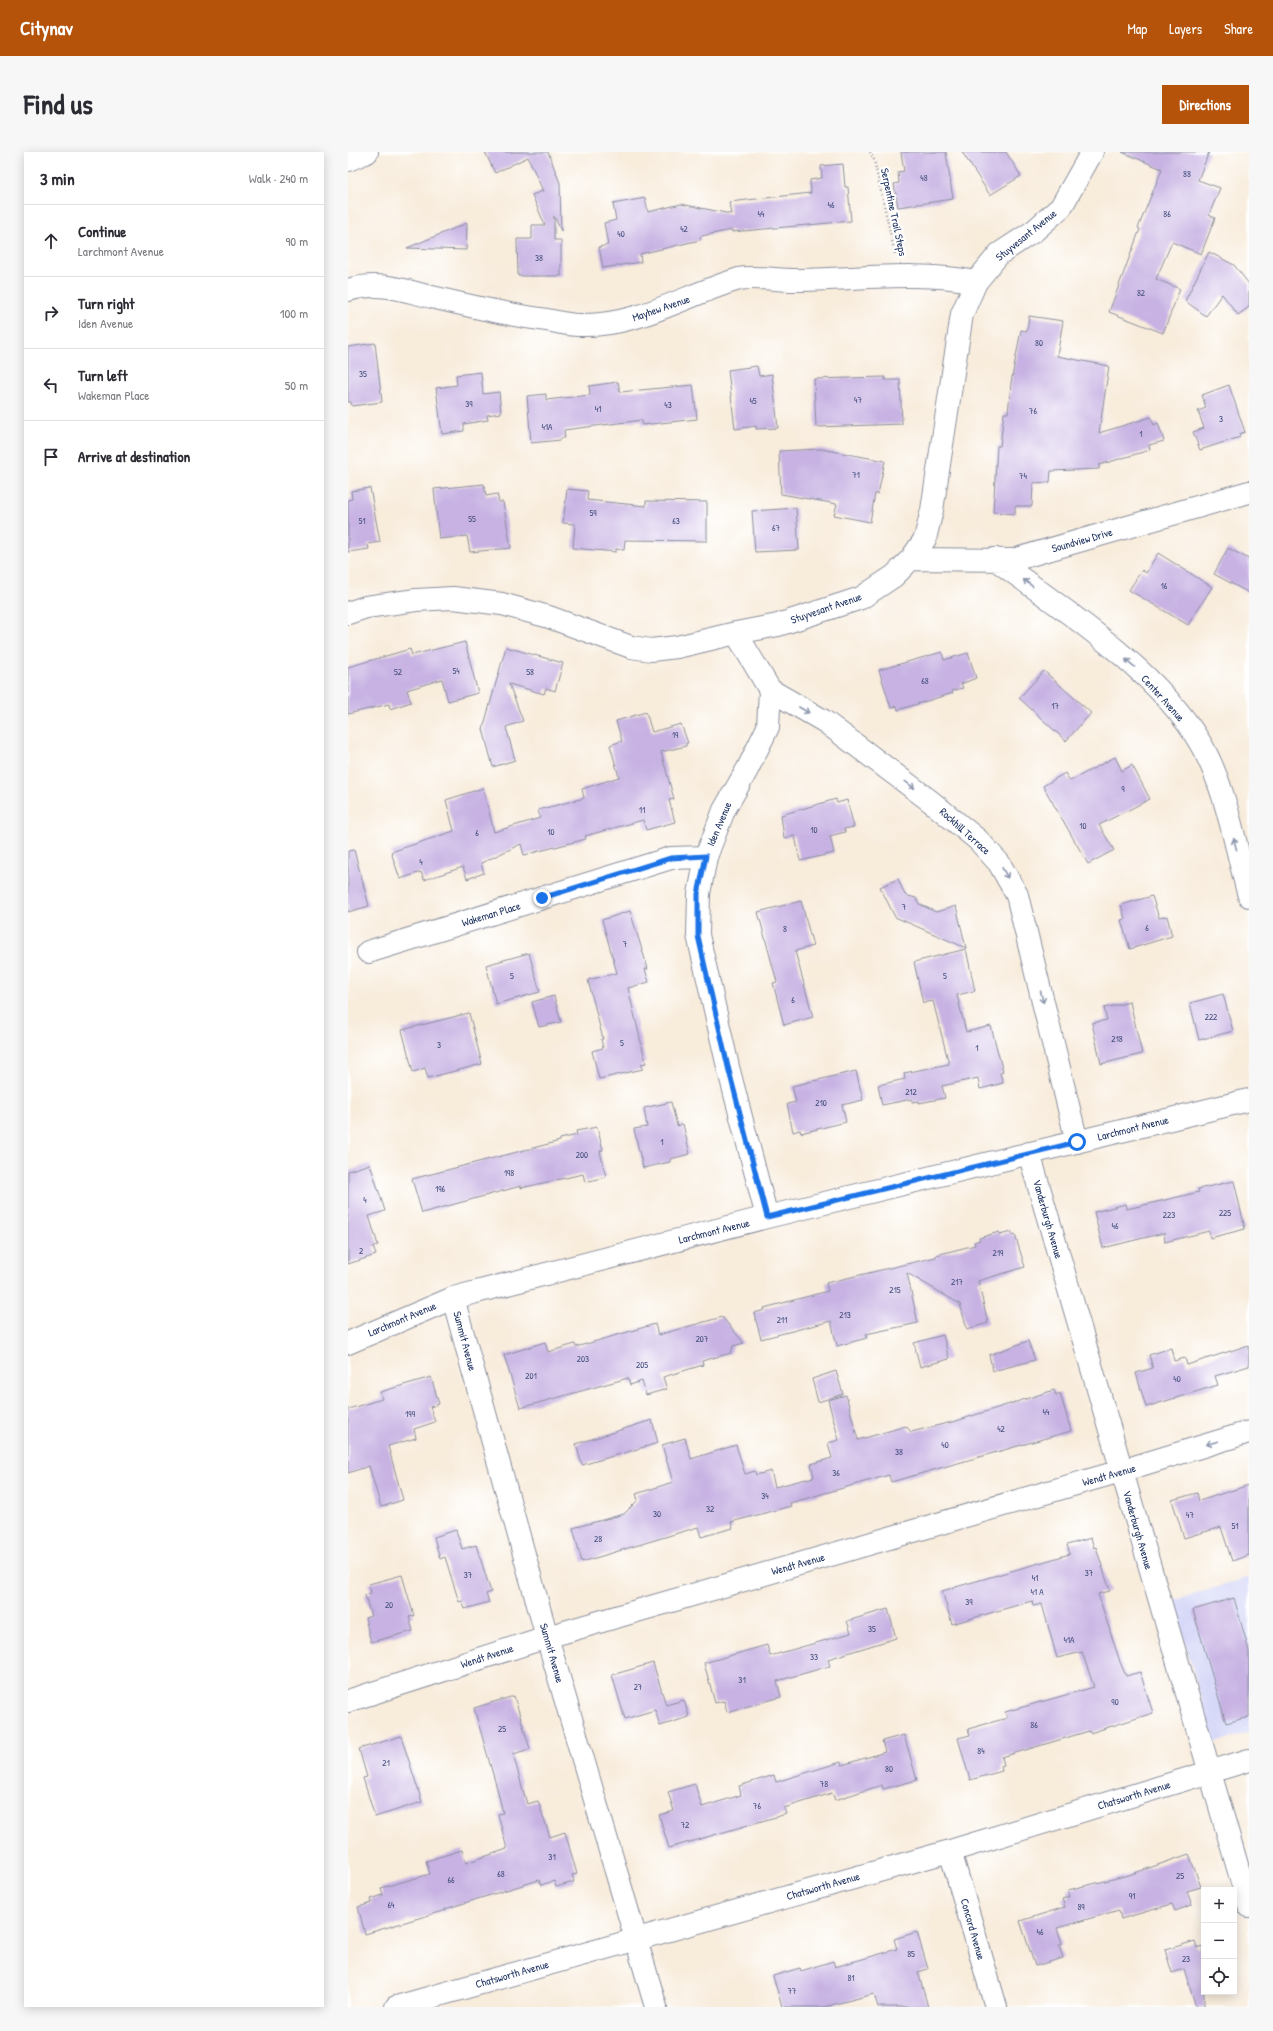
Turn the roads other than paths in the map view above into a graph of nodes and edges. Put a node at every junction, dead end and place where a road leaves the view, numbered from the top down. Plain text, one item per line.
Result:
1 (367, 152) edge
2 (1092, 152) edge
3 (348, 160) edge
4 (976, 282) junction
5 (348, 290) edge
6 (1249, 492) edge
7 (1249, 497) edge
8 (1225, 499) junction
9 (912, 558) junction
10 (995, 559) junction
11 (348, 613) edge
12 (736, 633) junction
13 (770, 690) junction
14 (706, 856) junction
15 (1249, 896) edge
16 (368, 952) dead end
17 (1249, 1100) edge
18 (1077, 1142) junction
19 (1030, 1153) junction
20 (767, 1217) junction
21 (453, 1298) junction
22 (348, 1343) edge
23 (1249, 1432) edge
24 (1121, 1471) junction
25 (547, 1637) junction
26 (348, 1701) edge
27 (1249, 1760) edge
28 (1210, 1772) junction
29 (950, 1850) junction
30 (1249, 1906) edge
31 (636, 1940) junction
32 (396, 2007) edge
33 (656, 2007) edge
34 (996, 2007) edge

1 - 3 street
2 - 4 street, Stuyvesant Avenue
4 - 5 street, Mayhew Avenue
4 - 9 street, Stuyvesant Avenue
6 - 8 street, Soundview Drive
7 - 8 street
8 - 10 street, Soundview Drive
9 - 10 street, Soundview Drive
9 - 12 street, Stuyvesant Avenue
15 -> 10 street, Center Avenue
11 - 12 street, Stuyvesant Avenue
12 - 13 street
13 - 14 street, Iden Avenue
13 -> 18 street, Rockhill Terrace
14 - 16 street, Wakeman Place
14 - 20 street, Iden Avenue
17 - 18 street, Larchmont Avenue
18 - 19 street, Larchmont Avenue
19 - 20 street, Larchmont Avenue
19 - 24 street, Vanderburgh Avenue
20 - 21 street, Larchmont Avenue
21 - 22 street, Larchmont Avenue
21 - 25 street, Summit Avenue
23 -> 24 street, Wendt Avenue
24 - 25 street, Wendt Avenue
24 - 28 street, Vanderburgh Avenue
25 - 26 street, Wendt Avenue
25 - 31 street, Summit Avenue
27 - 28 street, Chatsworth Avenue
28 - 29 street, Chatsworth Avenue
28 - 30 street, Vanderburgh Avenue
29 - 31 street, Chatsworth Avenue
29 - 34 street, Concord Avenue
31 - 32 street, Chatsworth Avenue
31 - 33 street, Summit Avenue

